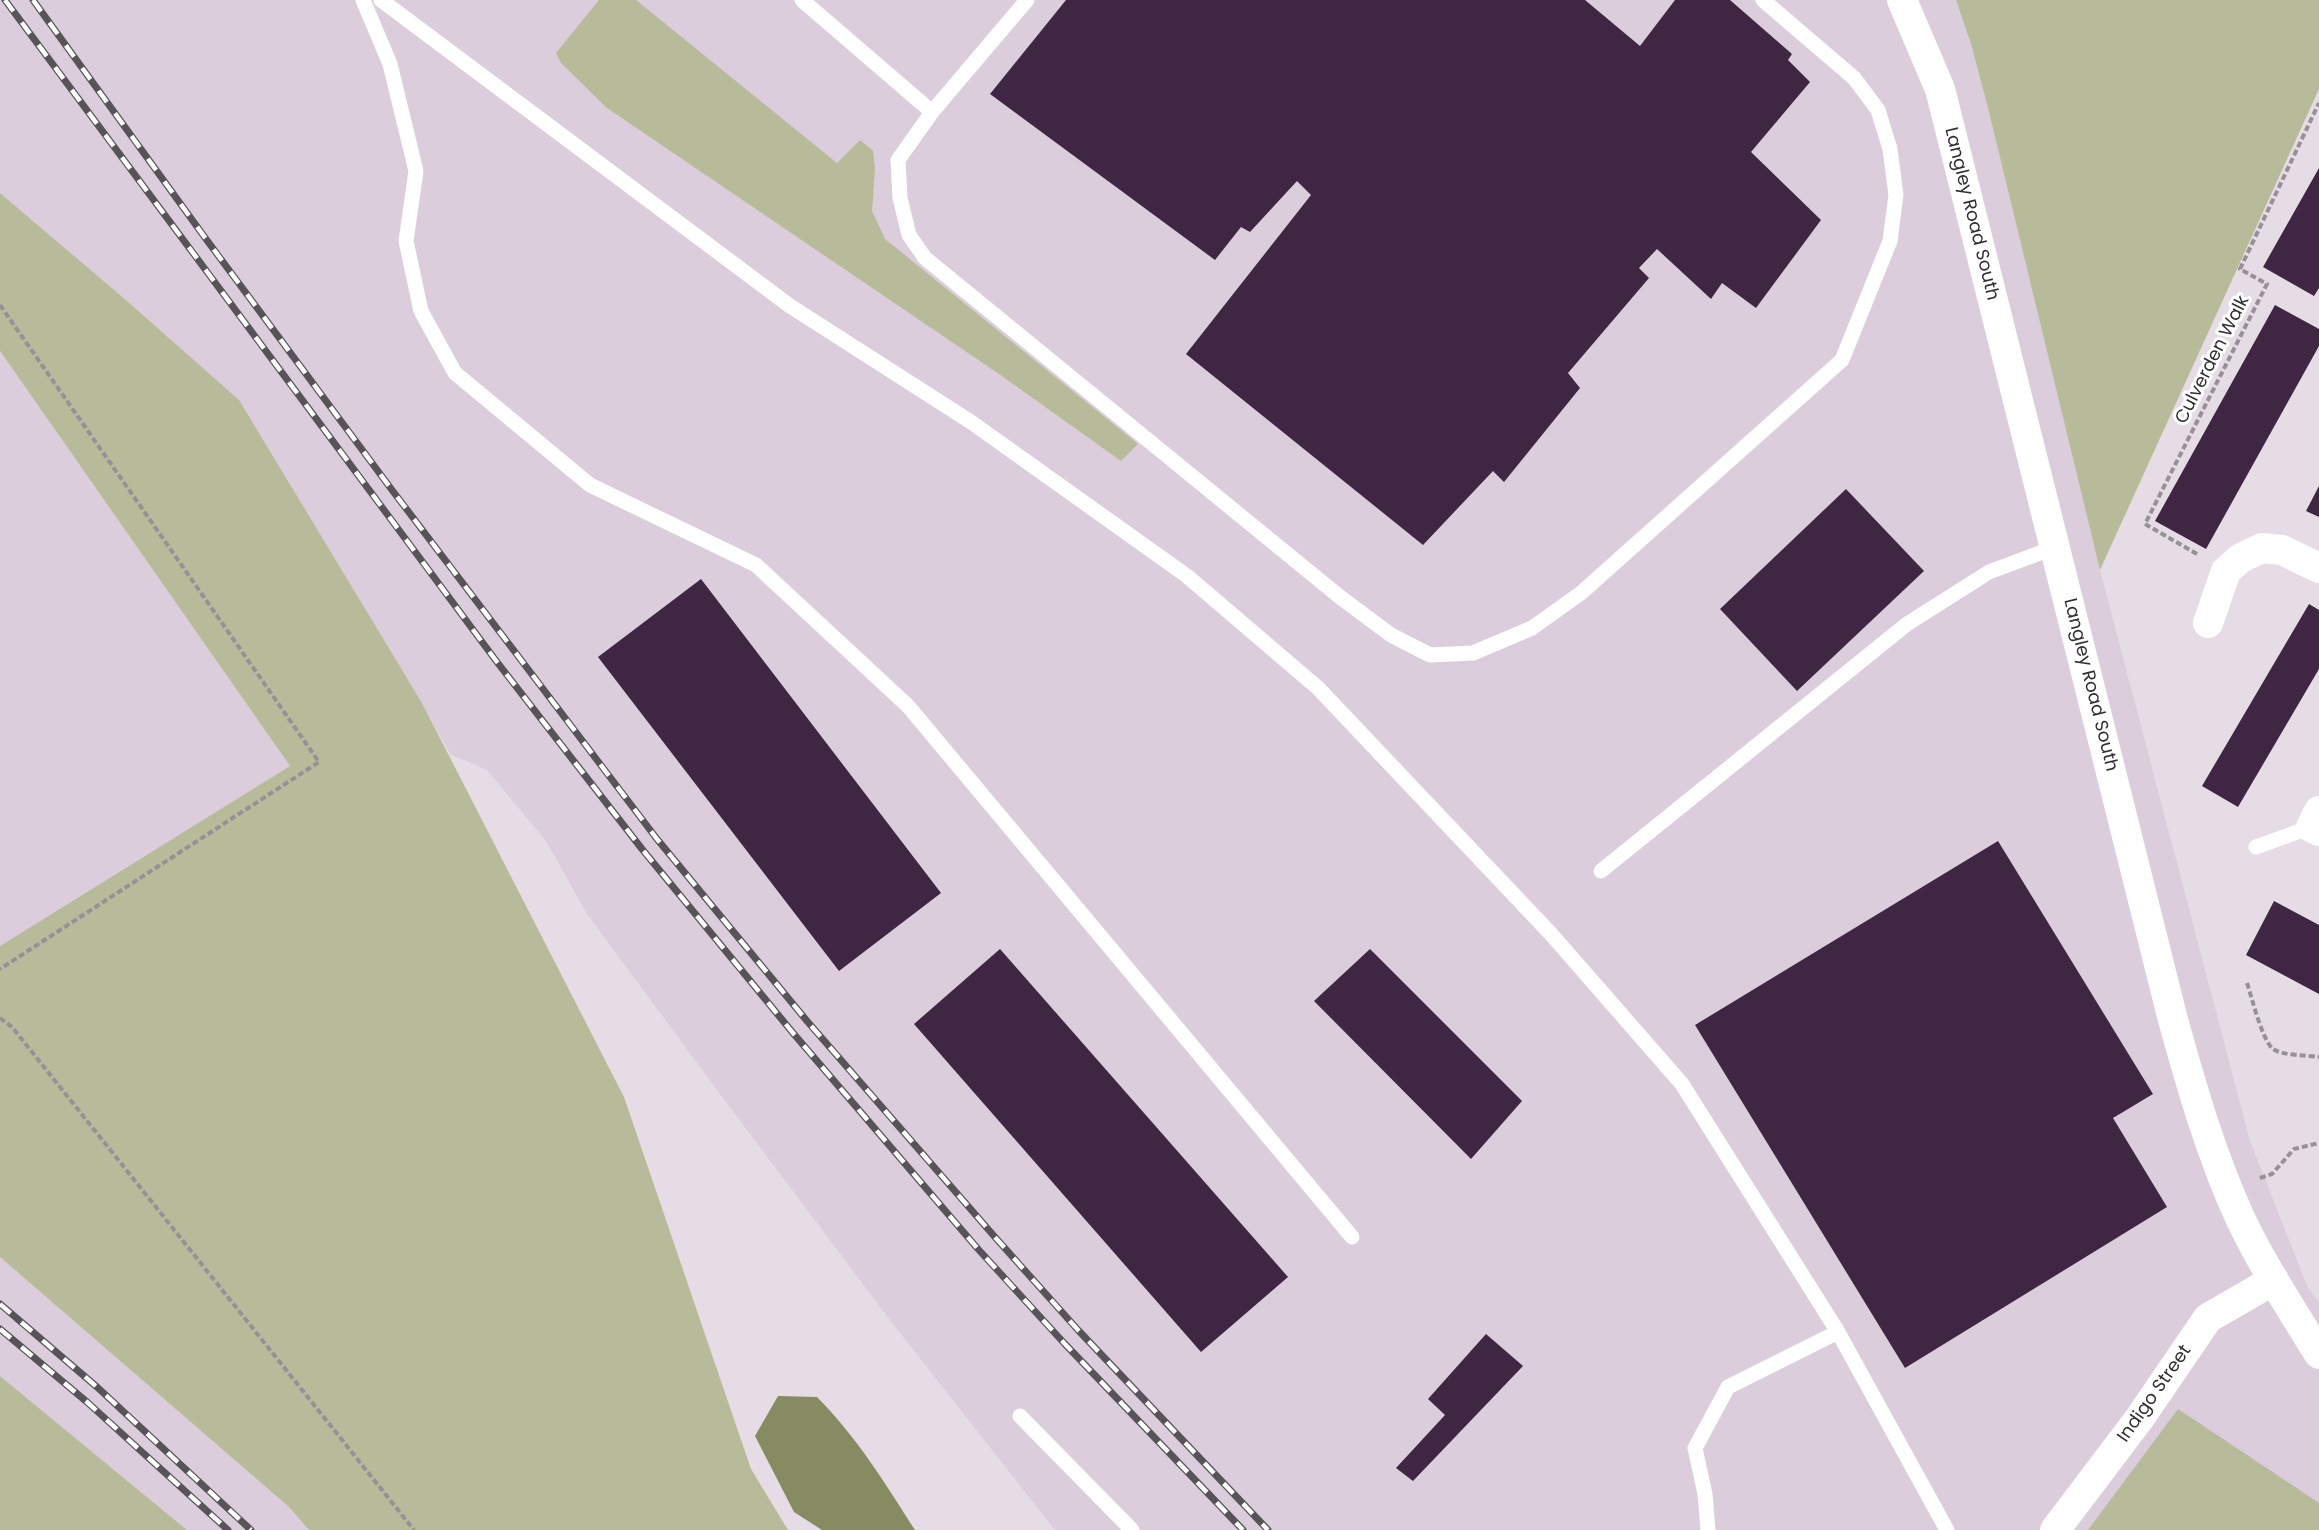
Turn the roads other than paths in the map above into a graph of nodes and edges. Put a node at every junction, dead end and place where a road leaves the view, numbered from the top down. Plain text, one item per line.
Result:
1 (363, 0) edge
2 (381, 0) edge
3 (802, 0) edge
4 (1027, 0) edge
5 (1763, 0) edge
6 (1902, 0) edge
7 (932, 112) junction
8 (2056, 547) junction
9 (2319, 568) edge
10 (2208, 623) dead end
11 (2316, 823) edge
12 (2256, 847) dead end
13 (1601, 871) dead end
14 (1352, 1237) dead end
15 (2274, 1280) junction
16 (1838, 1332) junction
17 (2319, 1354) edge
18 (1020, 1416) dead end
19 (1132, 1530) edge
20 (1708, 1530) edge
21 (1947, 1530) edge
22 (2055, 1530) edge

1 - 14 lane
2 - 16 lane
3 - 7 lane
4 - 7 lane
5 - 7 lane
6 - 8 street, Langley Road South
8 - 13 lane
8 - 15 street, Langley Road South
9 - 10 street
11 - 12 lane
15 - 17 street, Langley Road South
15 - 22 street, Indigo Street
16 - 20 lane
16 - 21 lane
18 - 19 lane

